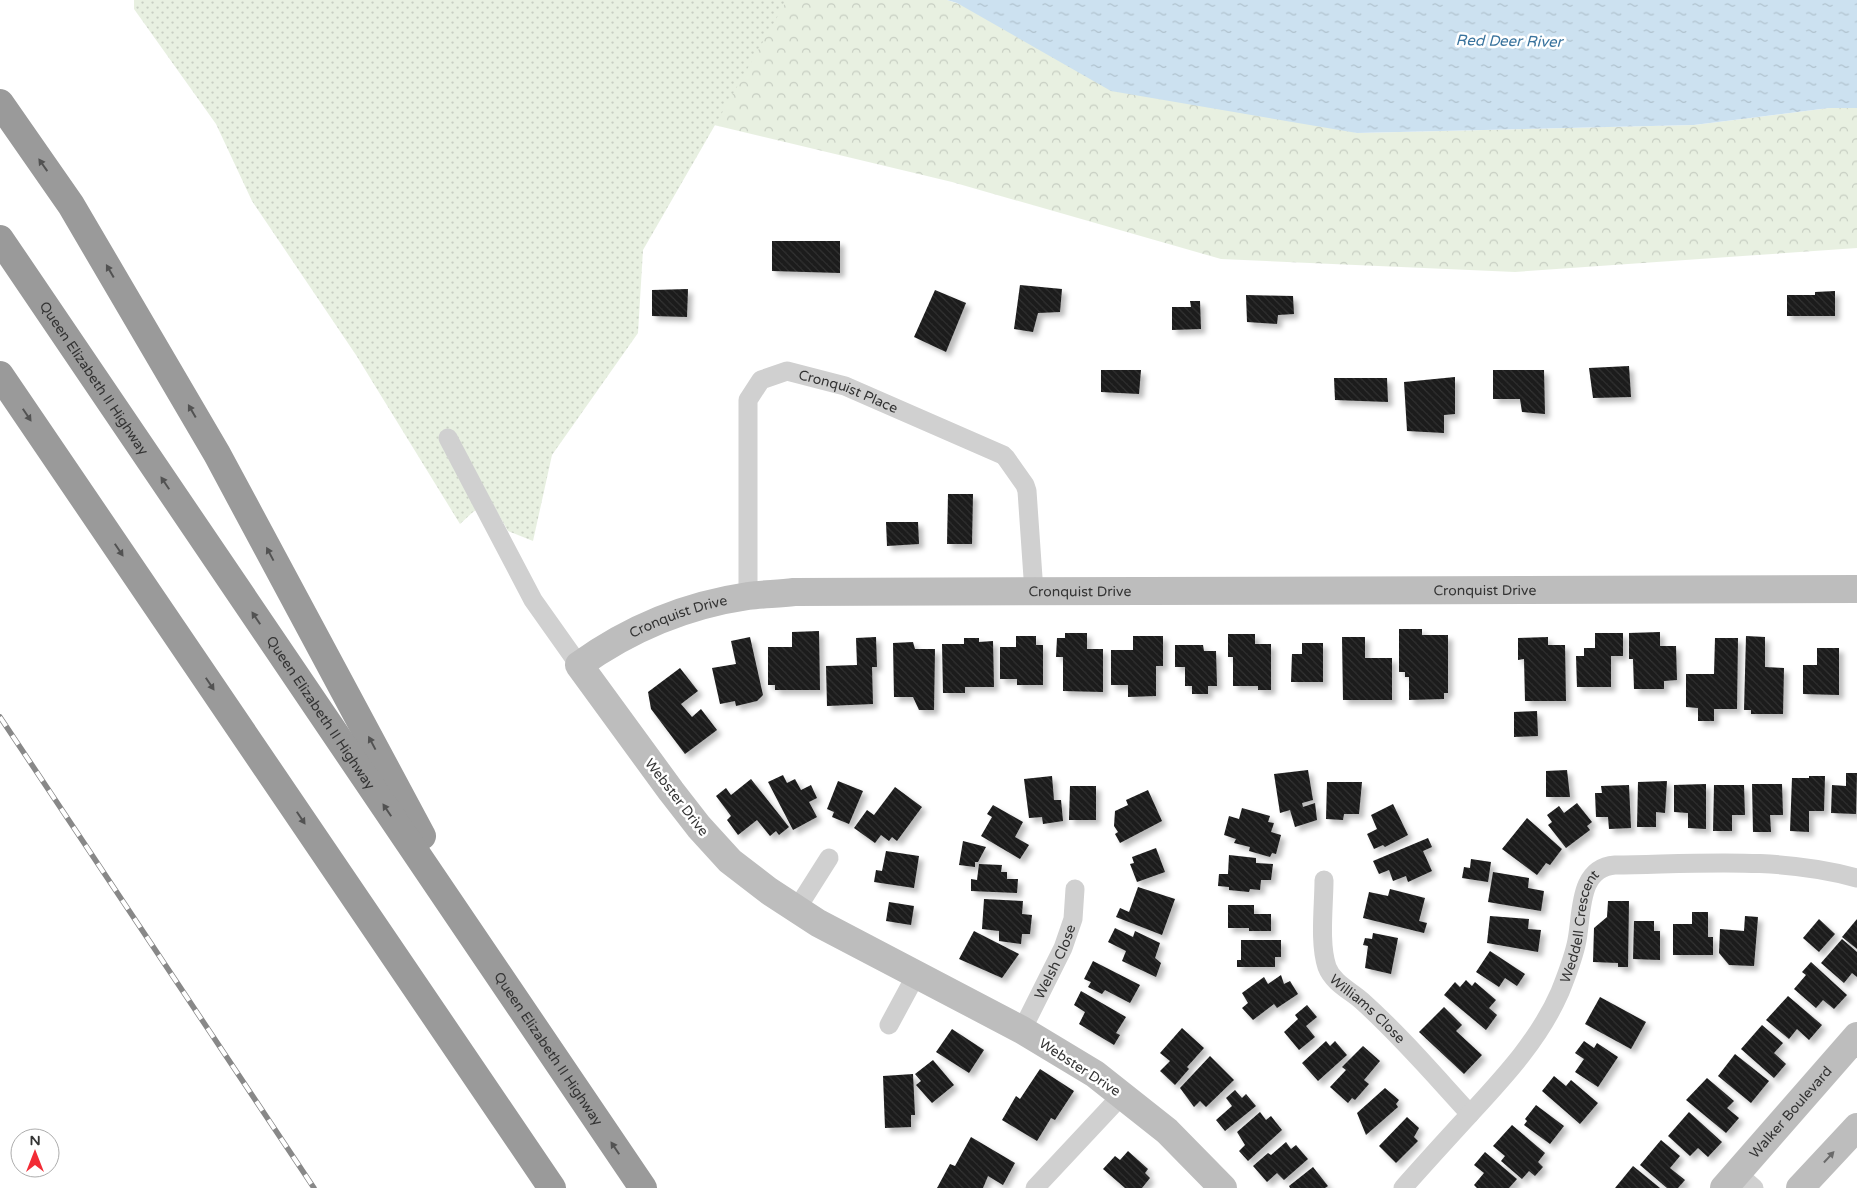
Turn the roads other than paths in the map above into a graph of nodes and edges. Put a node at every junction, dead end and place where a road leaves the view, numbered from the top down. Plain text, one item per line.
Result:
1 (0, 103) edge
2 (0, 239) edge
3 (0, 375) edge
4 (448, 438) dead end
5 (1857, 589) edge
6 (1034, 592) junction
7 (748, 596) junction
8 (579, 665) junction
9 (829, 858) dead end
10 (1857, 878) edge
11 (1324, 880) dead end
12 (1075, 889) dead end
13 (796, 910) junction
14 (495, 971) junction
15 (916, 976) junction
16 (889, 1024) dead end
17 (1022, 1030) junction
18 (1857, 1036) edge
19 (1122, 1094) junction
20 (1470, 1114) junction
21 (1857, 1127) edge
22 (1738, 1183) edge
23 (552, 1188) edge
24 (642, 1188) edge
25 (1035, 1188) edge
26 (1223, 1188) edge
27 (1403, 1188) edge
28 (1800, 1188) edge

14 -> 1 highway
14 -> 2 highway, Queen Elizabeth II Highway
3 -> 23 highway
4 - 8 street
5 - 6 street, Cronquist Drive
6 - 7 street, Cronquist Drive
6 - 7 street, Cronquist Place
7 - 8 street, Cronquist Drive
8 - 13 street, Webster Drive
9 - 13 street
10 - 20 street, Weddell Crescent
11 - 20 street, Williams Close
12 - 17 street, Welsh Close
13 - 15 street, Webster Drive
24 -> 14 highway, Queen Elizabeth II Highway
15 - 16 street
15 - 17 street, Webster Drive
17 - 19 street, Webster Drive
18 - 22 street, Walker Boulevard
19 - 25 street
19 - 26 street, Webster Drive
20 - 27 street, Weddell Crescent
28 -> 21 street

